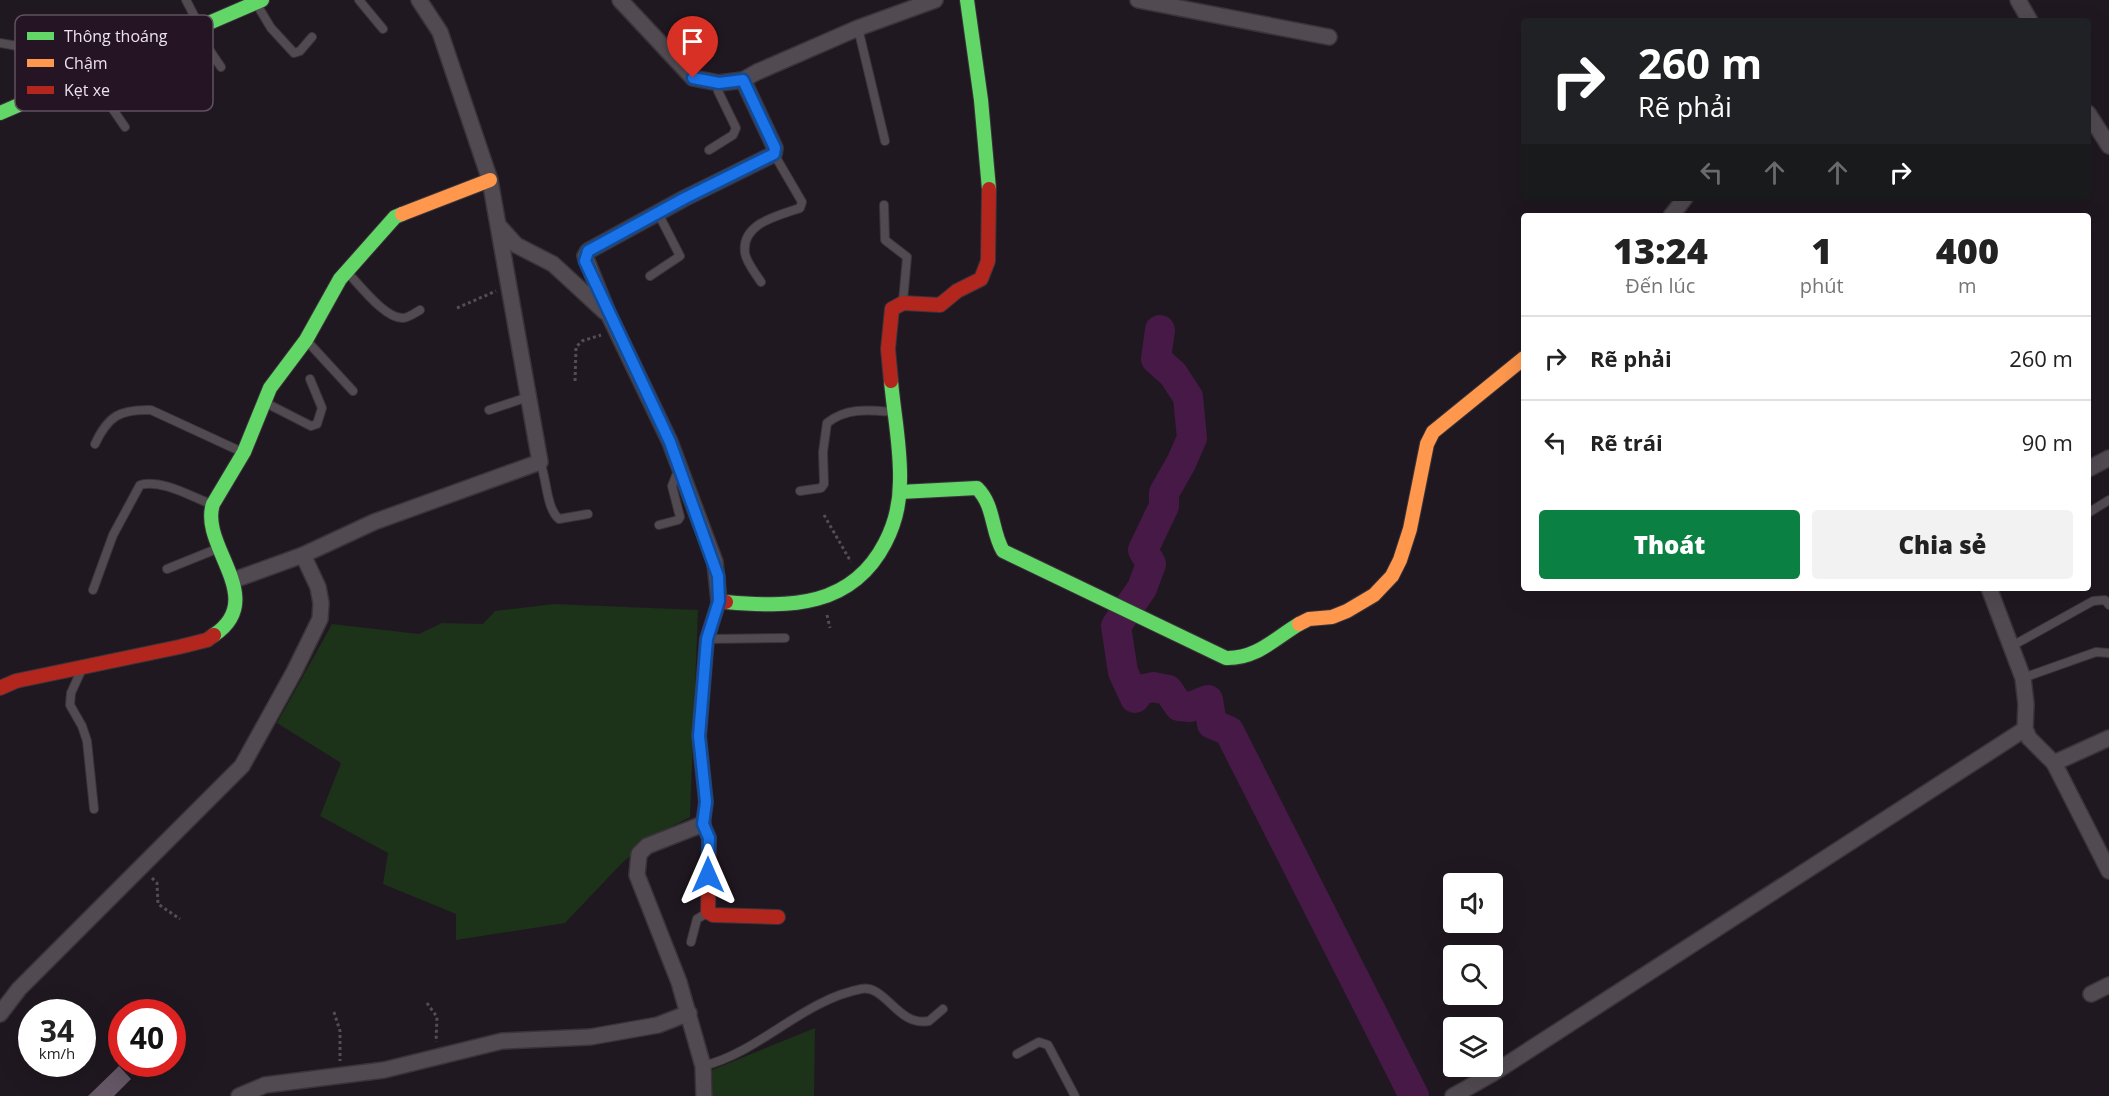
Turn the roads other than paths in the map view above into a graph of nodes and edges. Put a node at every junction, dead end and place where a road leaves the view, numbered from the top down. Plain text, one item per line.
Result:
1 (186, 0) edge
2 (359, 0) edge
3 (419, 0) edge
4 (620, 0) edge
5 (935, 0) edge
6 (967, 0) edge
7 (1138, 0) edge
8 (2018, 0) edge
9 (255, 2) edge
10 (192, 15) edge
11 (2028, 18) edge
12 (213, 21) edge
13 (858, 28) junction
14 (382, 29) dead end
15 (312, 37) dead end
16 (1329, 37) dead end
17 (0, 43) edge
18 (15, 46) edge
19 (213, 54) edge
20 (221, 67) dead end
21 (743, 80) junction
22 (719, 83) junction
23 (15, 107) edge
24 (114, 111) edge
25 (0, 113) edge
26 (2091, 118) edge
27 (125, 127) dead end
28 (885, 141) dead end
29 (2109, 146) edge
30 (709, 150) dead end
31 (774, 154) junction
32 (490, 180) junction
33 (1683, 201) edge
34 (884, 205) dead end
35 (658, 213) junction
36 (1673, 213) edge
37 (498, 225) junction
38 (346, 271) junction
39 (650, 276) dead end
40 (761, 282) dead end
41 (903, 302) junction
42 (420, 310) dead end
43 (608, 313) junction
44 (306, 340) junction
45 (1521, 360) edge
46 (310, 379) dead end
47 (353, 392) dead end
48 (528, 397) junction
49 (264, 403) junction
50 (489, 410) dead end
51 (895, 412) junction
52 (95, 444) dead end
53 (244, 452) junction
54 (2109, 458) edge
55 (540, 462) junction
56 (679, 468) junction
57 (2091, 468) edge
58 (800, 491) dead end
59 (900, 492) junction
60 (2109, 500) edge
61 (213, 504) junction
62 (2091, 511) edge
63 (588, 514) dead end
64 (659, 525) dead end
65 (220, 548) junction
66 (303, 555) junction
67 (167, 569) dead end
68 (234, 580) junction
69 (93, 590) dead end
70 (1990, 591) edge
71 (719, 601) junction
72 (2109, 605) edge
73 (785, 638) dead end
74 (707, 639) junction
75 (2012, 646) junction
76 (2109, 653) edge
77 (84, 668) junction
78 (2023, 678) junction
79 (0, 688) edge
80 (2025, 729) junction
81 (2109, 738) edge
82 (2054, 763) junction
83 (94, 809) dead end
84 (703, 824) junction
85 (2109, 871) edge
86 (708, 912) junction
87 (778, 916) dead end
88 (691, 942) dead end
89 (2109, 985) edge
90 (2091, 994) dead end
91 (943, 1009) dead end
92 (688, 1013) junction
93 (0, 1014) edge
94 (1017, 1054) dead end
95 (703, 1066) junction
96 (239, 1096) edge
97 (704, 1096) edge
98 (1075, 1096) edge
99 (1453, 1096) edge

1 - 10 lane
2 - 14 lane
3 - 32 street
4 - 22 street
5 - 13 street
6 - 41 street
7 - 16 street
8 - 11 street
9 - 12 street
9 - 15 lane
13 - 21 street
13 - 28 lane
17 - 18 lane
19 - 20 lane
21 - 22 street
21 - 31 street
22 - 30 lane
23 - 25 street
24 - 27 lane
26 - 29 street
31 - 35 street
31 - 40 lane
32 - 37 street
32 - 38 street
33 - 36 street
34 - 41 lane
35 - 39 lane
35 - 43 street
37 - 43 street
37 - 48 street
38 - 42 lane
38 - 44 street
41 - 51 street
43 - 56 street
44 - 47 lane
44 - 49 street
45 - 59 street
46 - 49 lane
48 - 50 lane
48 - 55 street
49 - 53 street
51 - 58 lane
51 - 59 street
52 - 53 lane
53 - 61 street
54 - 57 street
55 - 63 lane
55 - 66 street
56 - 64 lane
56 - 71 street
59 - 71 street
60 - 62 lane
61 - 65 street
61 - 69 lane
65 - 67 lane
65 - 68 street
66 - 68 street
66 - 93 street
68 - 77 street
70 - 75 street
71 - 74 street
72 - 75 lane
73 - 74 lane
74 - 84 street
75 - 78 street
76 - 78 lane
77 - 79 street
77 - 83 lane
78 - 80 street
80 - 82 street
80 - 99 street
81 - 82 street
82 - 85 street
84 - 86 street
84 - 92 street
86 - 87 street
86 - 88 lane
89 - 90 street
91 - 95 lane
92 - 95 street
92 - 96 street
94 - 98 lane
95 - 97 street

